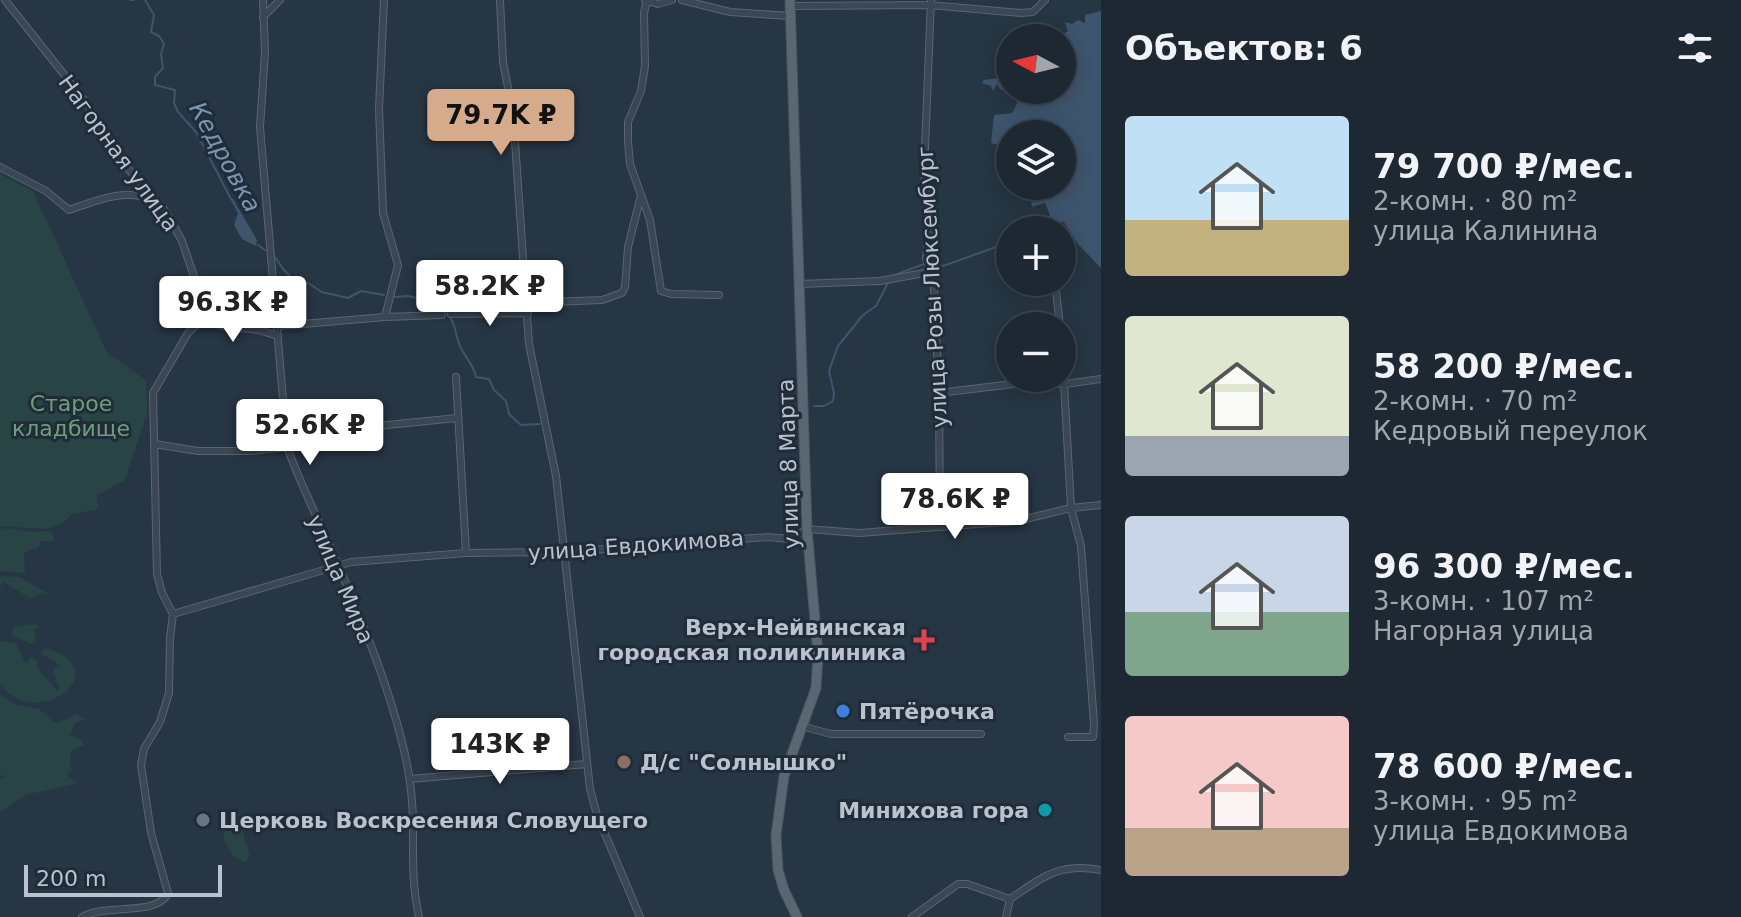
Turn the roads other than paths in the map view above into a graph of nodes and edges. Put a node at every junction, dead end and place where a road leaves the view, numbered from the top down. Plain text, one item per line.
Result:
1 (17, 0) edge
2 (263, 0) edge
3 (280, 0) edge
4 (384, 0) edge
5 (500, 0) edge
6 (646, 0) edge
7 (672, 0) edge
8 (682, 0) edge
9 (1045, 0) edge
10 (8, 3) edge
11 (930, 3) edge
12 (790, 7) edge
13 (263, 17) junction
14 (0, 167) edge
15 (641, 194) junction
16 (154, 200) junction
17 (929, 267) junction
18 (799, 284) junction
19 (719, 295) dead end
20 (527, 303) junction
21 (528, 313) junction
22 (451, 314) dead end
23 (207, 315) junction
24 (442, 315) dead end
25 (385, 317) junction
26 (279, 326) junction
27 (278, 336) junction
28 (456, 377) dead end
29 (1101, 379) edge
30 (1076, 382) edge
31 (996, 386) edge
32 (1065, 392) edge
33 (939, 393) junction
34 (457, 418) junction
35 (154, 444) junction
36 (287, 447) junction
37 (1101, 505) edge
38 (1071, 508) junction
39 (940, 527) junction
40 (807, 529) junction
41 (564, 552) junction
42 (466, 553) junction
43 (338, 564) junction
44 (173, 614) junction
45 (801, 726) junction
46 (981, 734) dead end
47 (1068, 737) dead end
48 (587, 764) junction
49 (410, 779) junction
50 (1101, 870) edge
51 (1010, 899) junction
52 (82, 917) edge
53 (419, 917) edge
54 (640, 917) edge
55 (797, 917) edge
56 (912, 917) edge
57 (1006, 917) edge

1 - 10 street
2 - 13 street, улица Мира
3 - 13 street
4 - 25 street
5 - 20 street
6 - 7 street
6 - 15 street
8 - 12 street
9 - 11 street
10 - 16 street, Нагорная улица
11 - 12 street
11 - 17 street, улица Розы Люксембург
12 - 18 main road, улица 8 Марта
13 - 26 street, улица Мира
14 - 16 street
15 - 19 street
15 - 20 street
16 - 23 street, Нагорная улица
17 - 18 street
17 - 33 street, улица Розы Люксембург
18 - 40 main road, улица 8 Марта
20 - 21 street
21 - 22 street
21 - 41 street
23 - 27 street
23 - 35 street
24 - 25 street
25 - 26 street
26 - 27 street, улица Мира
27 - 36 street, улица Мира
28 - 34 street
29 - 30 street
31 - 33 street
32 - 38 street
33 - 39 street, улица Розы Люксембург
34 - 36 street
34 - 42 street
35 - 36 street
35 - 44 street
36 - 43 street, улица Мира
37 - 38 street, улица Евдокимова
38 - 39 street, улица Евдокимова
38 - 47 street
39 - 40 street, улица Евдокимова
40 - 41 street, улица Евдокимова
40 - 45 main road, улица 8 Марта
41 - 42 street, улица Евдокимова
41 - 48 street
42 - 43 street, улица Евдокимова
43 - 44 street, улица Евдокимова
43 - 49 street, улица Мира
44 - 52 street
45 - 46 street
45 - 55 main road, улица 8 Марта
48 - 49 street
48 - 54 street
49 - 53 street, улица Мира
50 - 51 street
51 - 56 street
51 - 57 street

